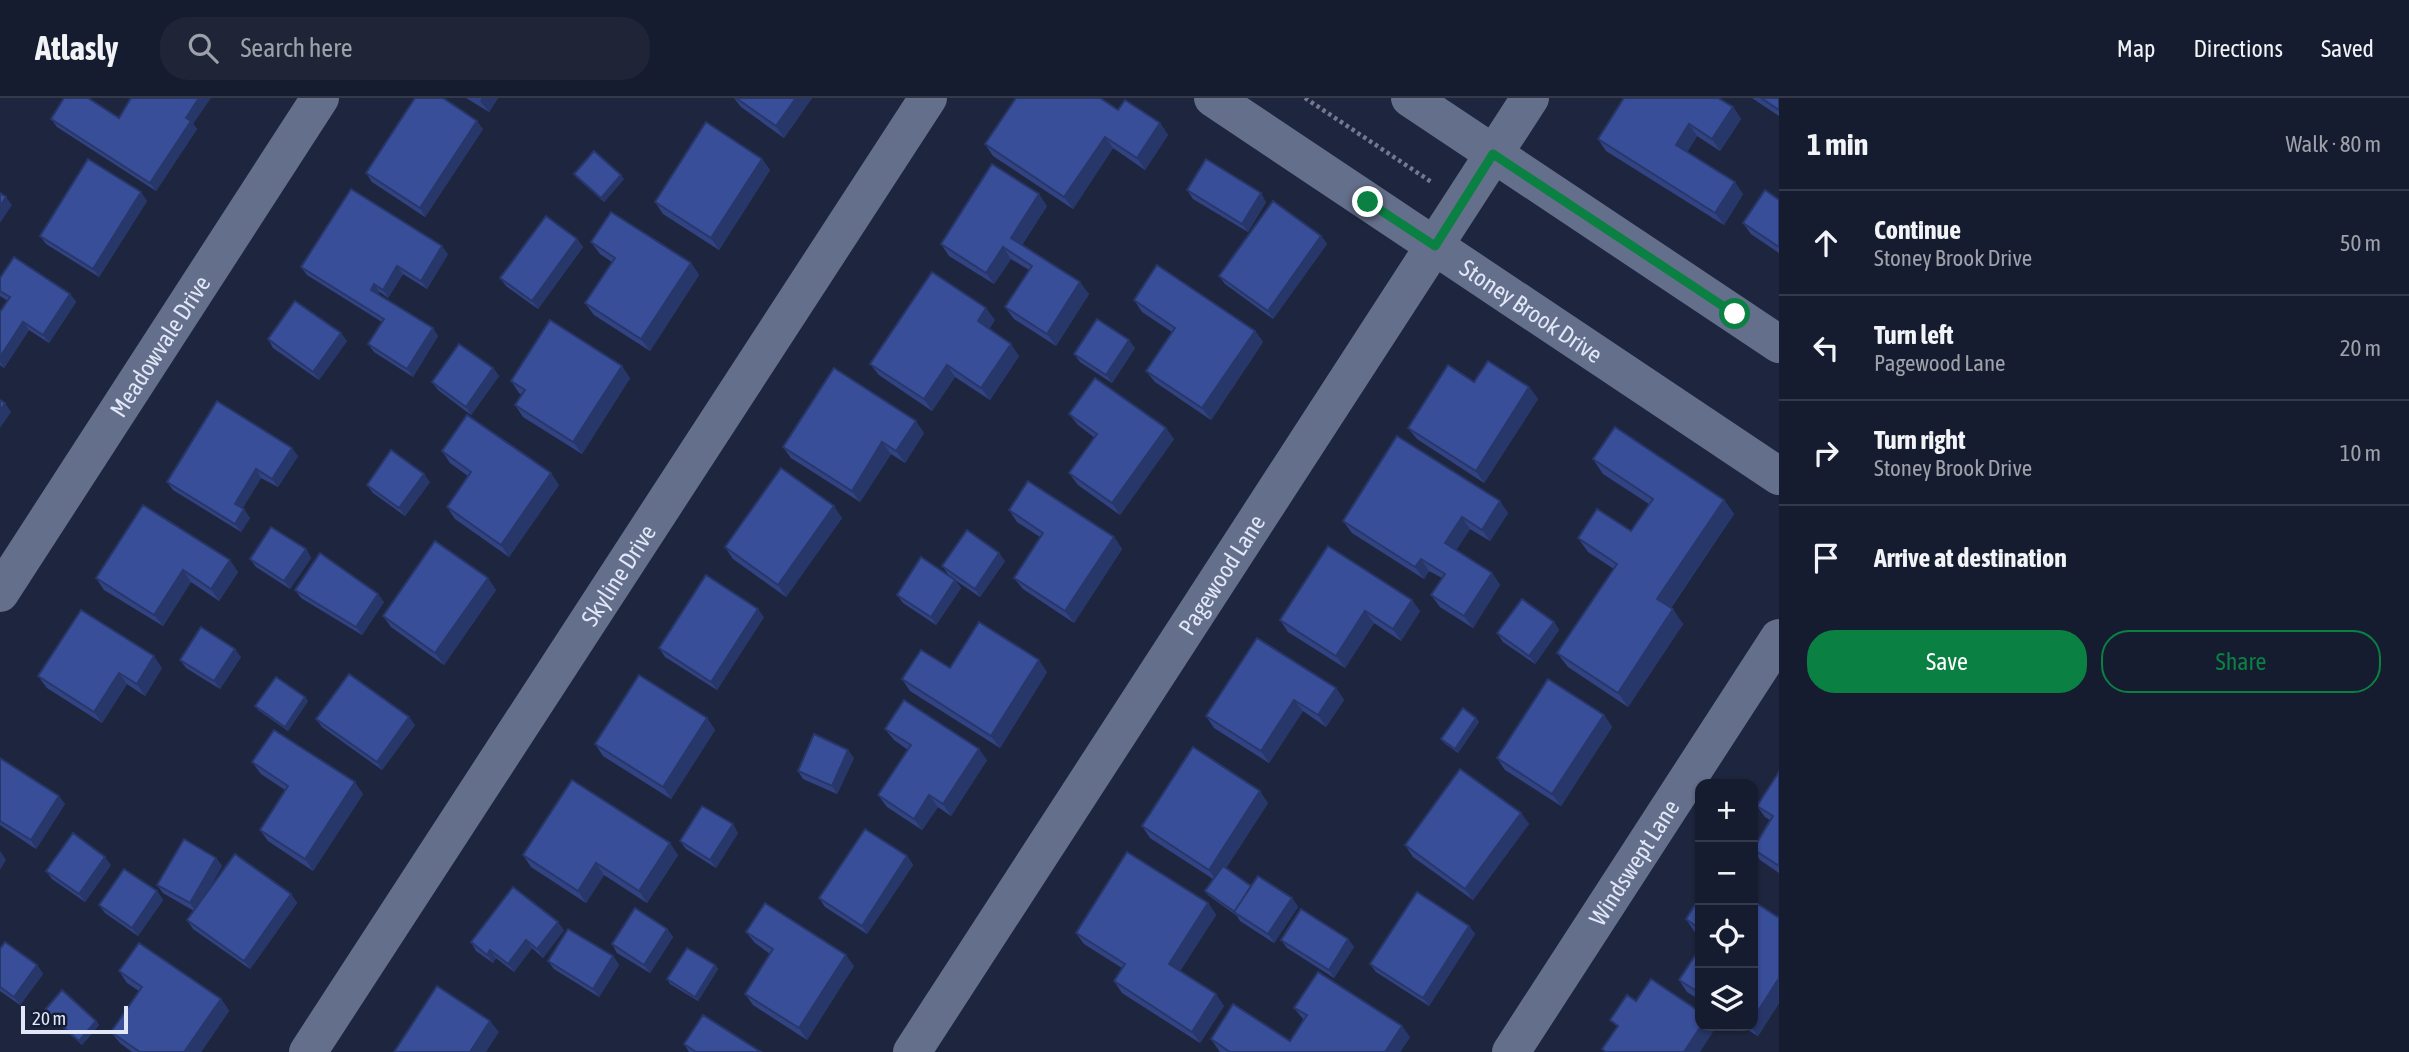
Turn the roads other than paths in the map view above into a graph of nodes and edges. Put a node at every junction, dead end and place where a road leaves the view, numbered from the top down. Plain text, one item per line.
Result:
1 (320, 98) edge
2 (928, 98) edge
3 (1213, 98) edge
4 (1410, 98) edge
5 (1530, 98) edge
6 (1493, 154) junction
7 (1435, 246) junction
8 (1779, 344) edge
9 (1779, 476) edge
10 (0, 593) edge
11 (1779, 638) edge
12 (308, 1052) edge
13 (912, 1052) edge
14 (1511, 1052) edge

1 - 10 street, Meadowvale Drive
2 - 12 street, Skyline Drive
3 - 7 street, Stoney Brook Drive
4 - 6 street
5 - 6 street, Pagewood Lane
6 - 7 street, Pagewood Lane
6 - 8 street
7 - 9 street, Stoney Brook Drive
7 - 13 street, Pagewood Lane
11 - 14 street, Windswept Lane

